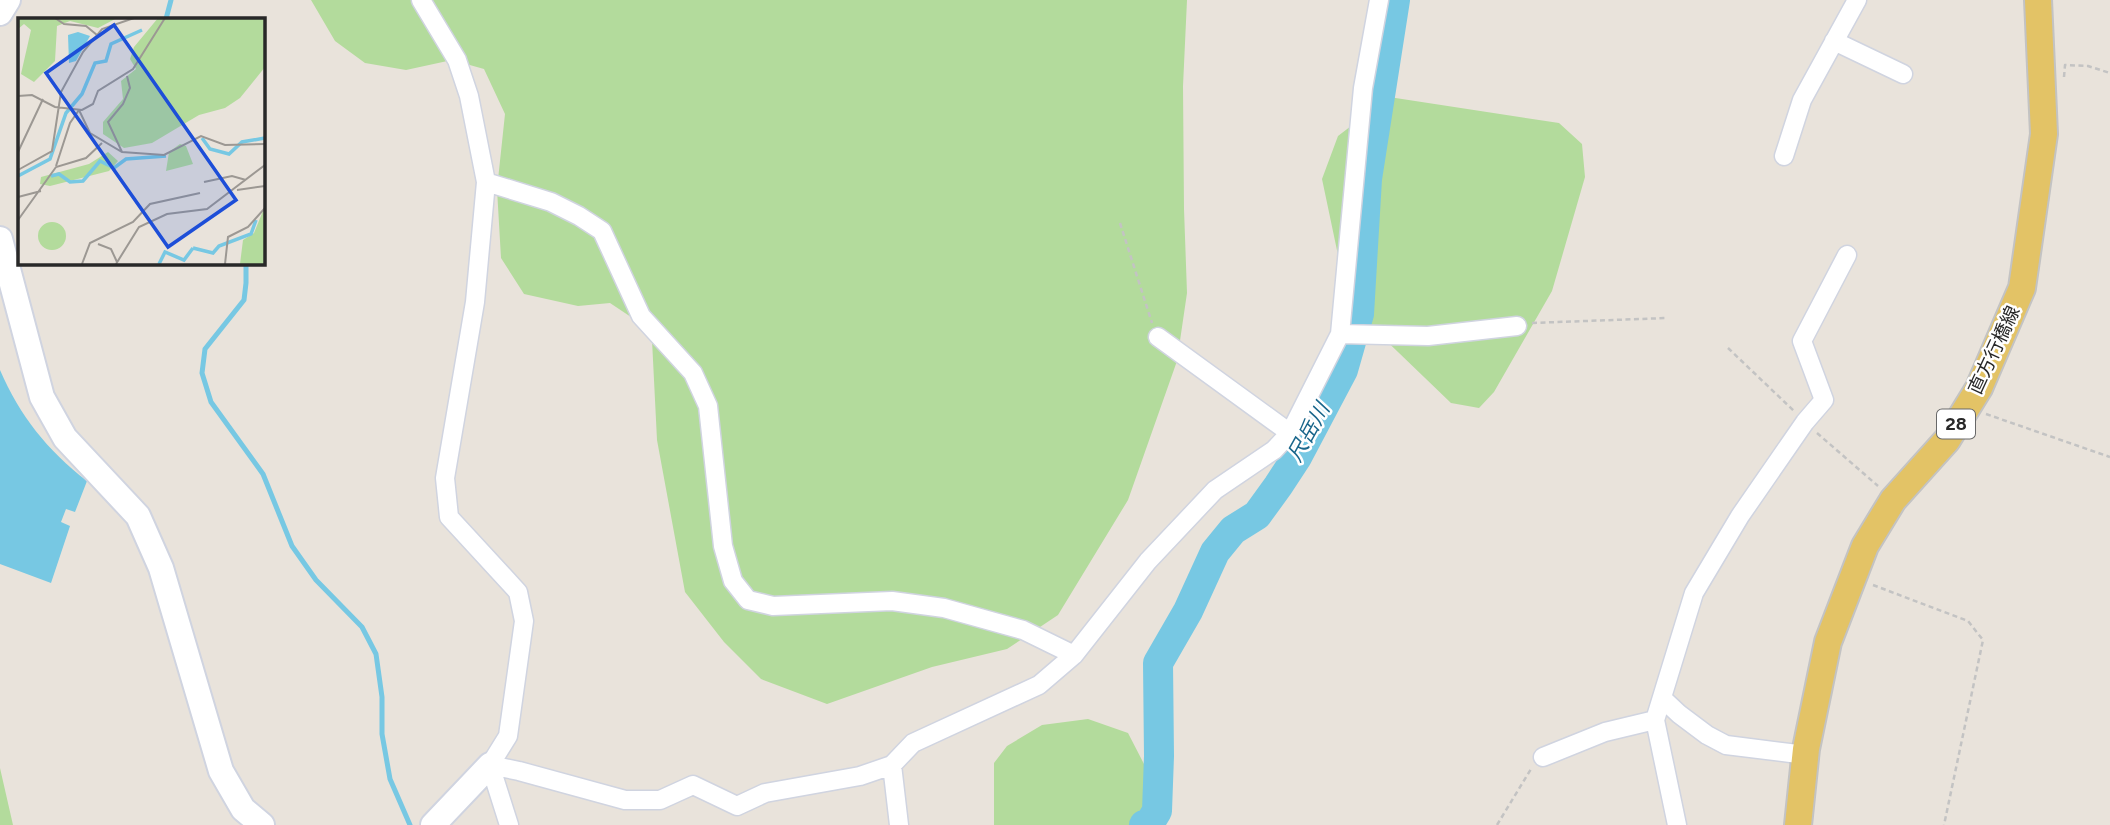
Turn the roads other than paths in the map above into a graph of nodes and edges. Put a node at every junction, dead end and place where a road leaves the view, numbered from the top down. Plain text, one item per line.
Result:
1 (8, 0) edge
2 (421, 0) edge
3 (1379, 0) edge
4 (1857, 0) edge
5 (2038, 0) edge
6 (0, 13) edge
7 (1834, 41) junction
8 (1903, 74) dead end
9 (1784, 156) dead end
10 (486, 182) junction
11 (0, 239) edge
12 (1847, 255) dead end
13 (1521, 324) road end
14 (1156, 332) road end
15 (1340, 334) junction
16 (1290, 433) junction
17 (1074, 655) junction
18 (1662, 698) junction
19 (1655, 720) junction
20 (1806, 755) junction
21 (1543, 757) road end
22 (490, 765) junction
23 (892, 765) junction
24 (262, 825) edge
25 (433, 825) edge
26 (509, 825) edge
27 (899, 825) edge
28 (1677, 825) edge
29 (1798, 825) edge

1 - 6 street
2 - 10 street
3 - 15 street
4 - 7 street
5 - 20 main road, 直方行橋線 / 28
7 - 8 street
7 - 9 street
10 - 17 street
10 - 22 street
11 - 24 street
12 - 18 street
13 - 15 street
14 - 16 street
15 - 16 street
16 - 17 street
17 - 23 street
18 - 19 street
18 - 20 street
19 - 21 street
19 - 28 street
20 - 29 main road, 直方行橋線 / 28
22 - 23 street
22 - 25 street
22 - 26 street
23 - 27 street

